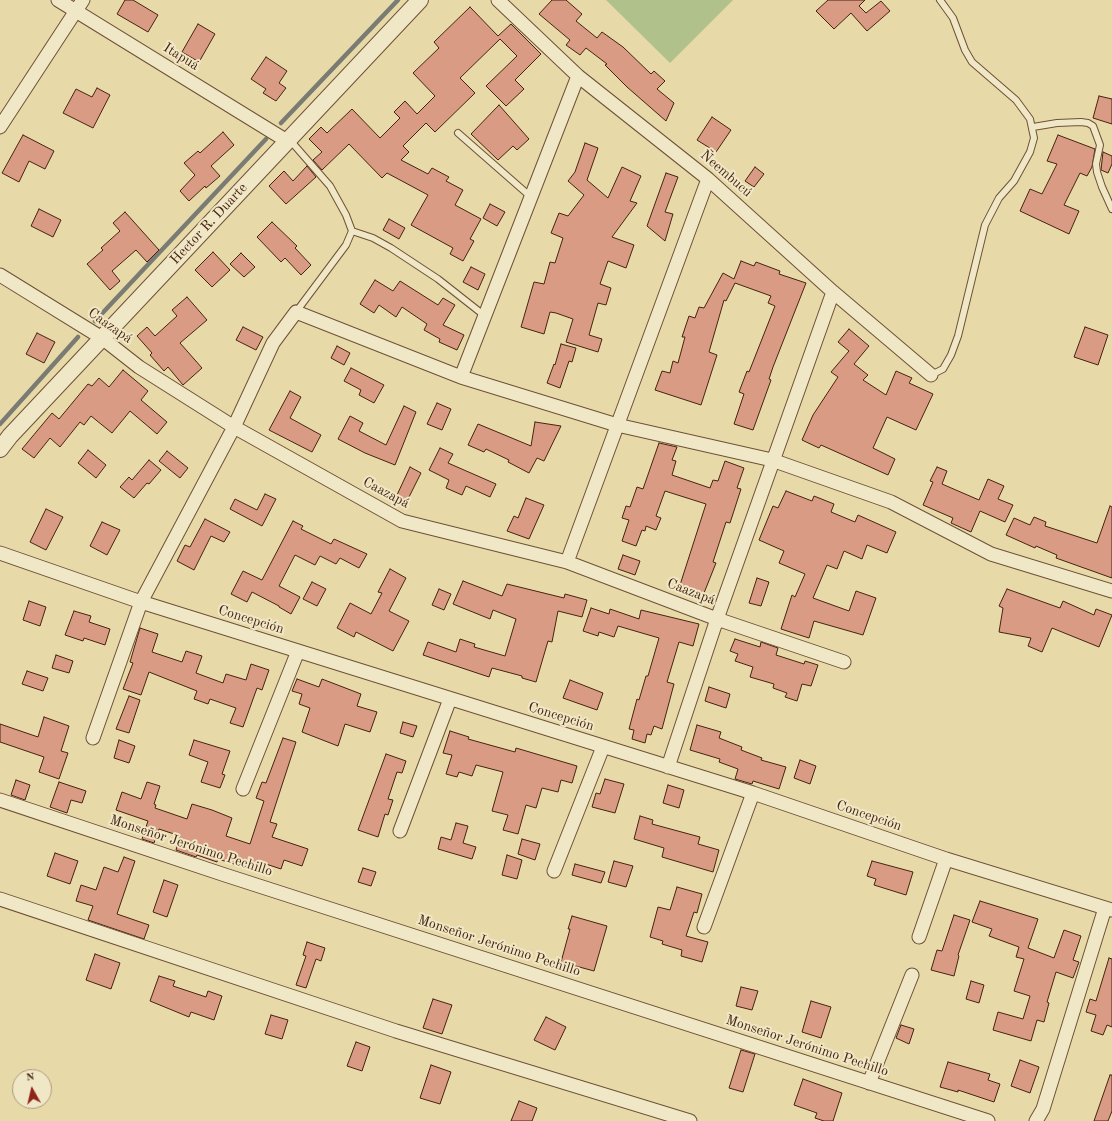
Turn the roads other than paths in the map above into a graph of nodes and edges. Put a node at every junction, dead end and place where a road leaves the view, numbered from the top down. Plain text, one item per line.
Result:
1 (58, 0) edge
2 (420, 0) edge
3 (498, 0) edge
4 (940, 0) edge
5 (80, 6) edge
6 (578, 76) junction
7 (0, 127) edge
8 (1033, 128) junction
9 (458, 133) dead end
10 (288, 140) junction
11 (708, 179) junction
12 (531, 196) junction
13 (1112, 209) edge
14 (352, 231) junction
15 (0, 275) edge
16 (833, 292) junction
17 (296, 312) junction
18 (485, 316) junction
19 (102, 338) junction
20 (930, 375) joint
21 (461, 377) junction
22 (617, 425) junction
23 (234, 427) junction
24 (0, 449) edge
25 (772, 460) junction
26 (0, 553) edge
27 (567, 562) junction
28 (1112, 591) edge
29 (141, 602) junction
30 (717, 619) junction
31 (298, 651) junction
32 (844, 662) dead end
33 (450, 699) junction
34 (93, 738) dead end
35 (603, 747) junction
36 (668, 767) junction
37 (243, 788) dead end
38 (753, 793) junction
39 (0, 800) edge
40 (400, 831) dead end
41 (946, 859) junction
42 (554, 871) dead end
43 (0, 899) edge
44 (1109, 909) edge
45 (704, 927) dead end
46 (919, 936) dead end
47 (912, 975) dead end
48 (869, 1082) junction
49 (690, 1121) edge
50 (988, 1121) edge
51 (1036, 1121) edge

1 - 5 street, Itapuá
2 - 10 street, Hector R. Duarte
3 - 6 street, Ñeembucú
4 - 8 lane
5 - 7 street
5 - 10 street, Itapuá
6 - 11 street, Ñeembucú
6 - 12 street
8 - 13 lane
8 - 20 lane
9 - 12 lane
10 - 14 lane
10 - 19 street, Hector R. Duarte
11 - 16 street, Ñeembucú
11 - 22 street
12 - 18 street
14 - 17 lane
14 - 18 lane
15 - 19 street, Caazapá
16 - 20 street, Ñeembucú
16 - 25 street
17 - 21 street
17 - 23 street
18 - 21 street
19 - 23 street, Caazapá
19 - 24 street, Hector R. Duarte
21 - 22 street
22 - 25 street
22 - 27 street
23 - 27 street, Caazapá
23 - 29 street
25 - 28 street
25 - 30 street
26 - 29 street, Concepción
27 - 30 street, Caazapá
29 - 31 street, Concepción
29 - 34 street
30 - 32 street, Caazapá
30 - 36 street
31 - 33 street, Concepción
31 - 37 street
33 - 35 street, Concepción
33 - 40 street
35 - 36 street, Concepción
35 - 42 street
36 - 38 street, Concepción
38 - 41 street, Concepción
38 - 45 street
39 - 48 street, Monseñor Jerónimo Pechillo
41 - 44 street, Concepción
41 - 46 street
43 - 49 street
44 - 51 street
47 - 48 street
48 - 50 street, Monseñor Jerónimo Pechillo

